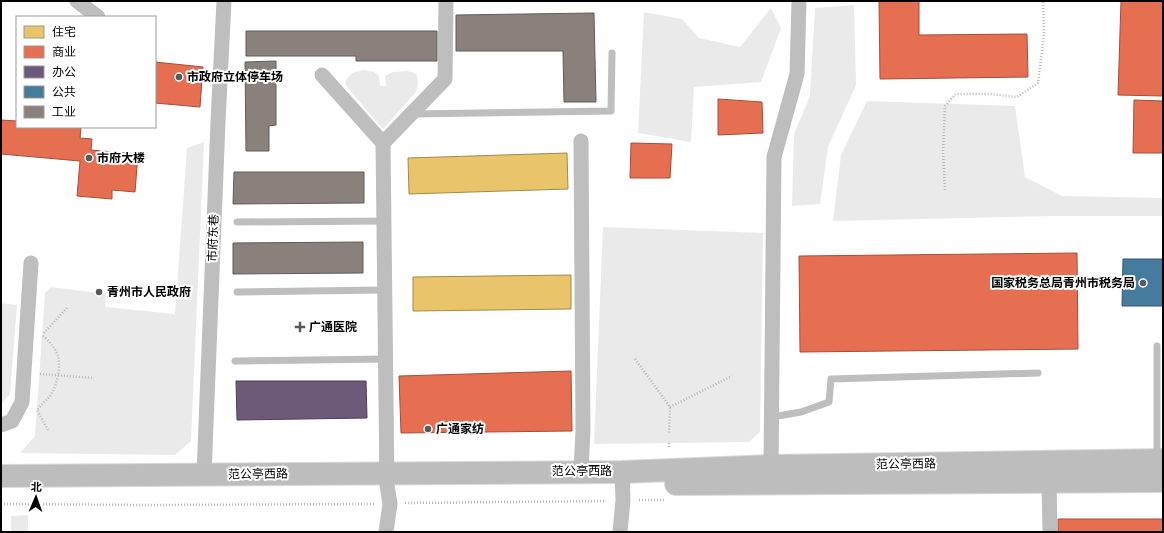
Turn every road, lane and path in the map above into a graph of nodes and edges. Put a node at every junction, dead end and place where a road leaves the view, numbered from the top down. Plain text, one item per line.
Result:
1 (77, 1) edge
2 (224, 1) edge
3 (446, 1) edge
4 (799, 1) edge
5 (1043, 1) edge
6 (97, 16) edge
7 (612, 52) dead end
8 (322, 75) dead end
9 (412, 114) junction
10 (581, 140) dead end
11 (384, 143) junction
12 (945, 190) dead end
13 (384, 221) junction
14 (237, 222) dead end
15 (31, 262) dead end
16 (384, 290) junction
17 (236, 292) dead end
18 (67, 308) dead end
19 (1157, 346) dead end
20 (385, 359) junction
21 (635, 359) dead end
22 (235, 361) dead end
23 (24, 373) junction
24 (1038, 373) dead end
25 (58, 375) junction
26 (732, 376) dead end
27 (94, 378) dead end
28 (670, 407) junction
29 (772, 417) junction
30 (1, 425) edge
31 (49, 432) dead end
32 (669, 433) dead end
33 (668, 443) dead end
34 (669, 449) dead end
35 (1160, 460) edge
36 (771, 466) junction
37 (581, 471) junction
38 (204, 475) junction
39 (1, 476) edge
40 (1163, 481) edge
41 (1049, 482) junction
42 (622, 485) junction
43 (1, 486) edge
44 (388, 487) junction
45 (670, 500) dead end
46 (1, 504) edge
47 (386, 532) edge
48 (620, 532) edge
49 (1050, 532) edge

1 - 6 street
2 - 38 street, 市府东巷
3 - 9 street
4 - 29 street
5 - 12 path
7 - 9 lane
8 - 11 street
9 - 11 street
10 - 37 street
11 - 13 street
13 - 14 lane
13 - 16 street
15 - 23 street
16 - 17 lane
16 - 20 street
18 - 25 path
19 - 35 lane
20 - 22 lane
20 - 44 street
21 - 28 path
23 - 25 path
23 - 30 street
24 - 29 lane
25 - 27 path
25 - 31 path
26 - 28 path
28 - 32 path
29 - 36 street
33 - 34 path
35 - 36 main road, 范公亭西路
36 - 42 main road, 范公亭西路
37 - 42 main road, 范公亭西路
37 - 44 main road, 范公亭西路
38 - 39 main road, 范公亭西路
38 - 44 main road, 范公亭西路
40 - 41 main road, 范公亭西路
41 - 42 main road, 范公亭西路
41 - 49 street
42 - 44 main road, 范公亭西路
42 - 44 path
42 - 45 path
42 - 48 street
43 - 44 main road, 范公亭西路
44 - 46 path
44 - 47 street

